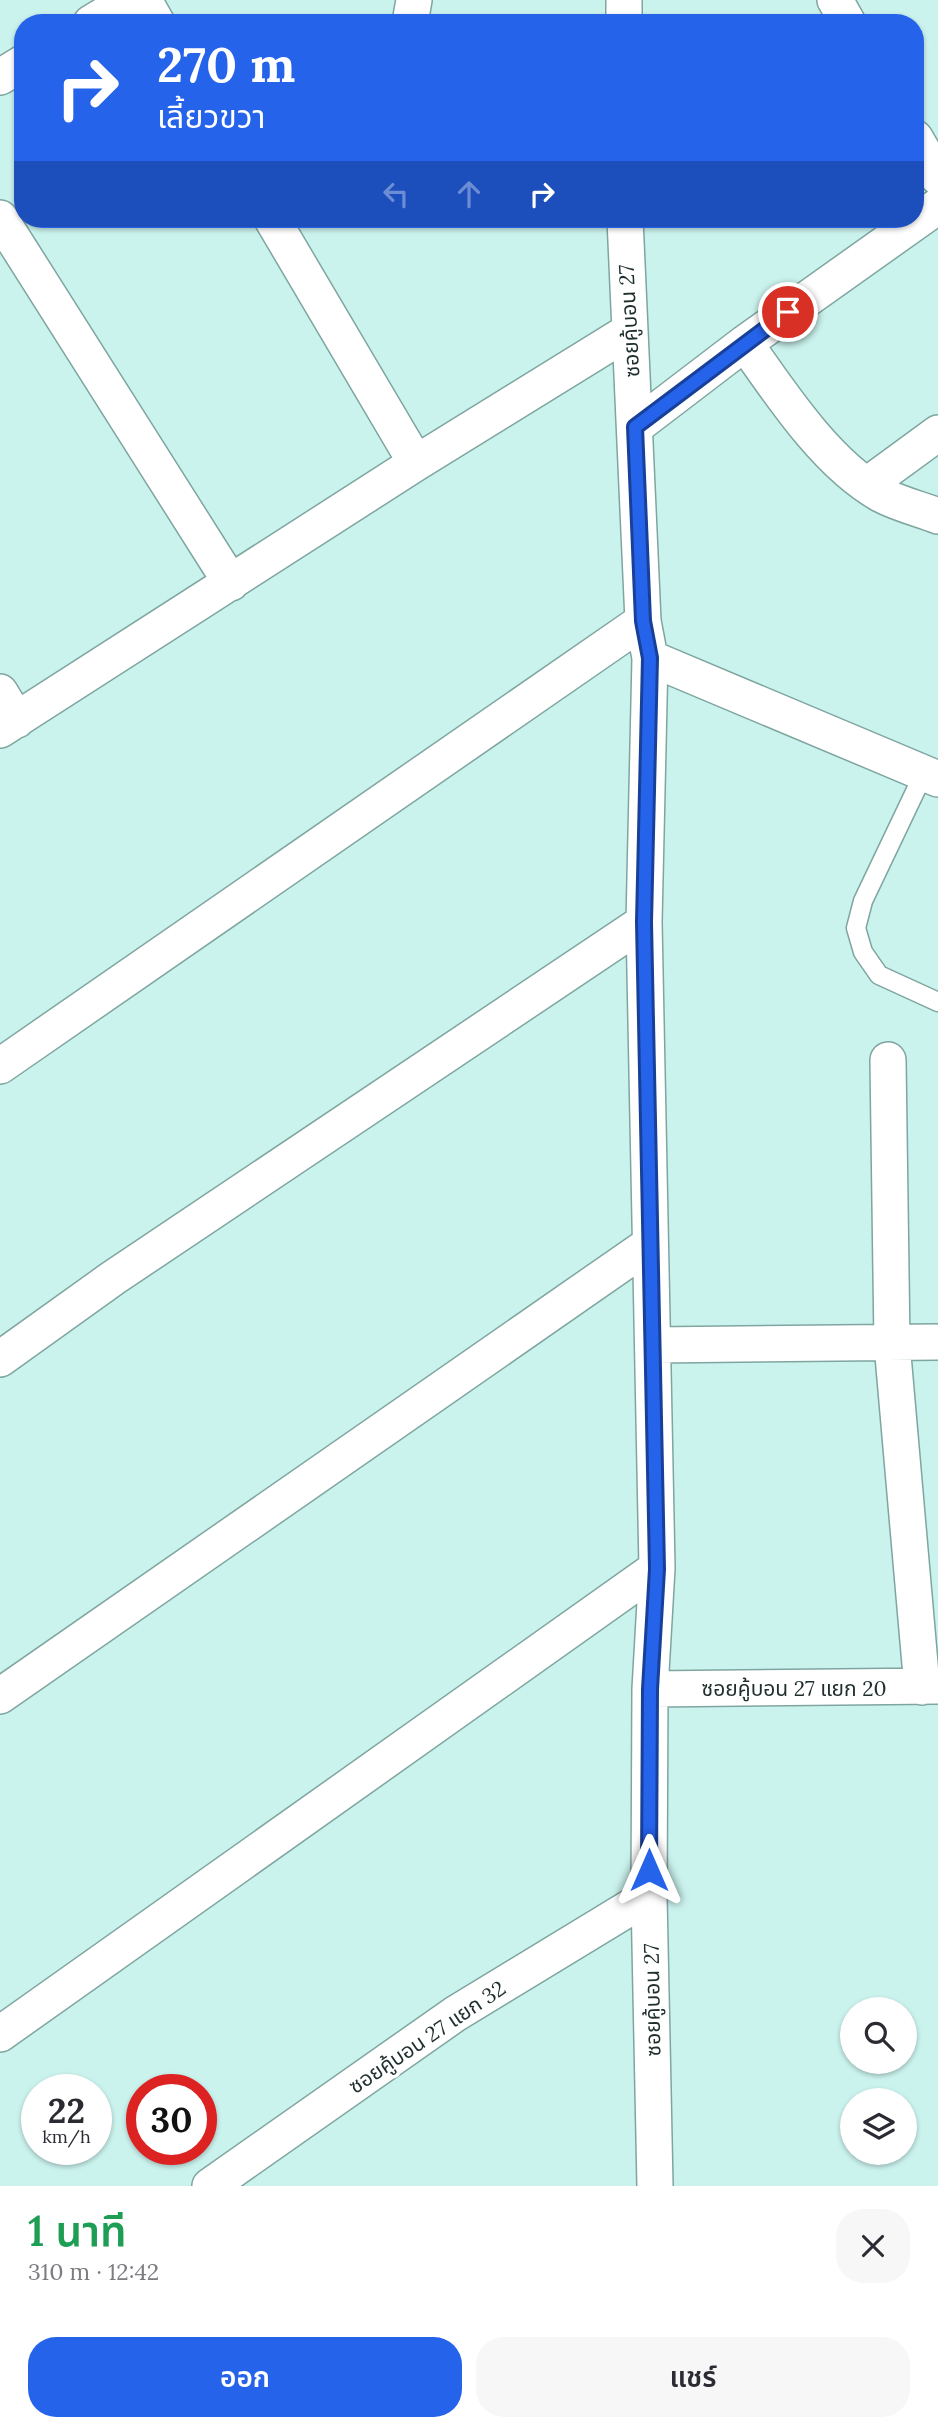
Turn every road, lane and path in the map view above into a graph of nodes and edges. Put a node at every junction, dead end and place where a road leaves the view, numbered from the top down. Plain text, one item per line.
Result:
1 (129, 0) edge
2 (106, 14) edge
3 (924, 153) edge
4 (938, 177) edge
5 (0, 218) edge
6 (277, 228) edge
7 (625, 228) edge
8 (907, 228) edge
9 (628, 332) junction
10 (745, 343) junction
11 (635, 427) junction
12 (938, 433) edge
13 (416, 463) junction
14 (867, 485) junction
15 (938, 516) edge
16 (231, 583) junction
17 (643, 621) junction
18 (650, 658) junction
19 (6, 714) edge
20 (931, 776) edge
21 (644, 922) junction
22 (938, 1002) edge
23 (888, 1060) dead end
24 (0, 1066) edge
25 (650, 1244) junction
26 (938, 1342) edge
27 (653, 1345) junction
28 (892, 1345) junction
29 (0, 1359) edge
30 (657, 1569) junction
31 (930, 1686) edge
32 (650, 1689) junction
33 (0, 1696) edge
34 (649, 1896) junction
35 (0, 2034) edge
36 (210, 2186) edge
37 (655, 2186) edge

1 - 2 street
3 - 4 street
5 - 16 street
6 - 13 street
7 - 9 street, ซอยคู้บอน 27
8 - 10 street
9 - 11 street, ซอยคู้บอน 27
9 - 13 street
10 - 11 street
10 - 14 street
11 - 17 street, ซอยคู้บอน 27
12 - 14 street
13 - 16 street
14 - 15 street
16 - 19 street
17 - 18 street, ซอยคู้บอน 27
17 - 24 street
18 - 20 street
18 - 21 street, ซอยคู้บอน 27
20 - 22 lane
21 - 25 street, ซอยคู้บอน 27
21 - 29 street
23 - 28 street
25 - 27 street, ซอยคู้บอน 27
25 - 33 street
26 - 28 street
27 - 28 street
27 - 30 street, ซอยคู้บอน 27
28 - 31 street
30 - 32 street, ซอยคู้บอน 27
30 - 35 street
31 - 32 street, ซอยคู้บอน 27 แยก 20
32 - 34 street, ซอยคู้บอน 27
34 - 36 street, ซอยคู้บอน 27 แยก 32
34 - 37 street, ซอยคู้บอน 27

